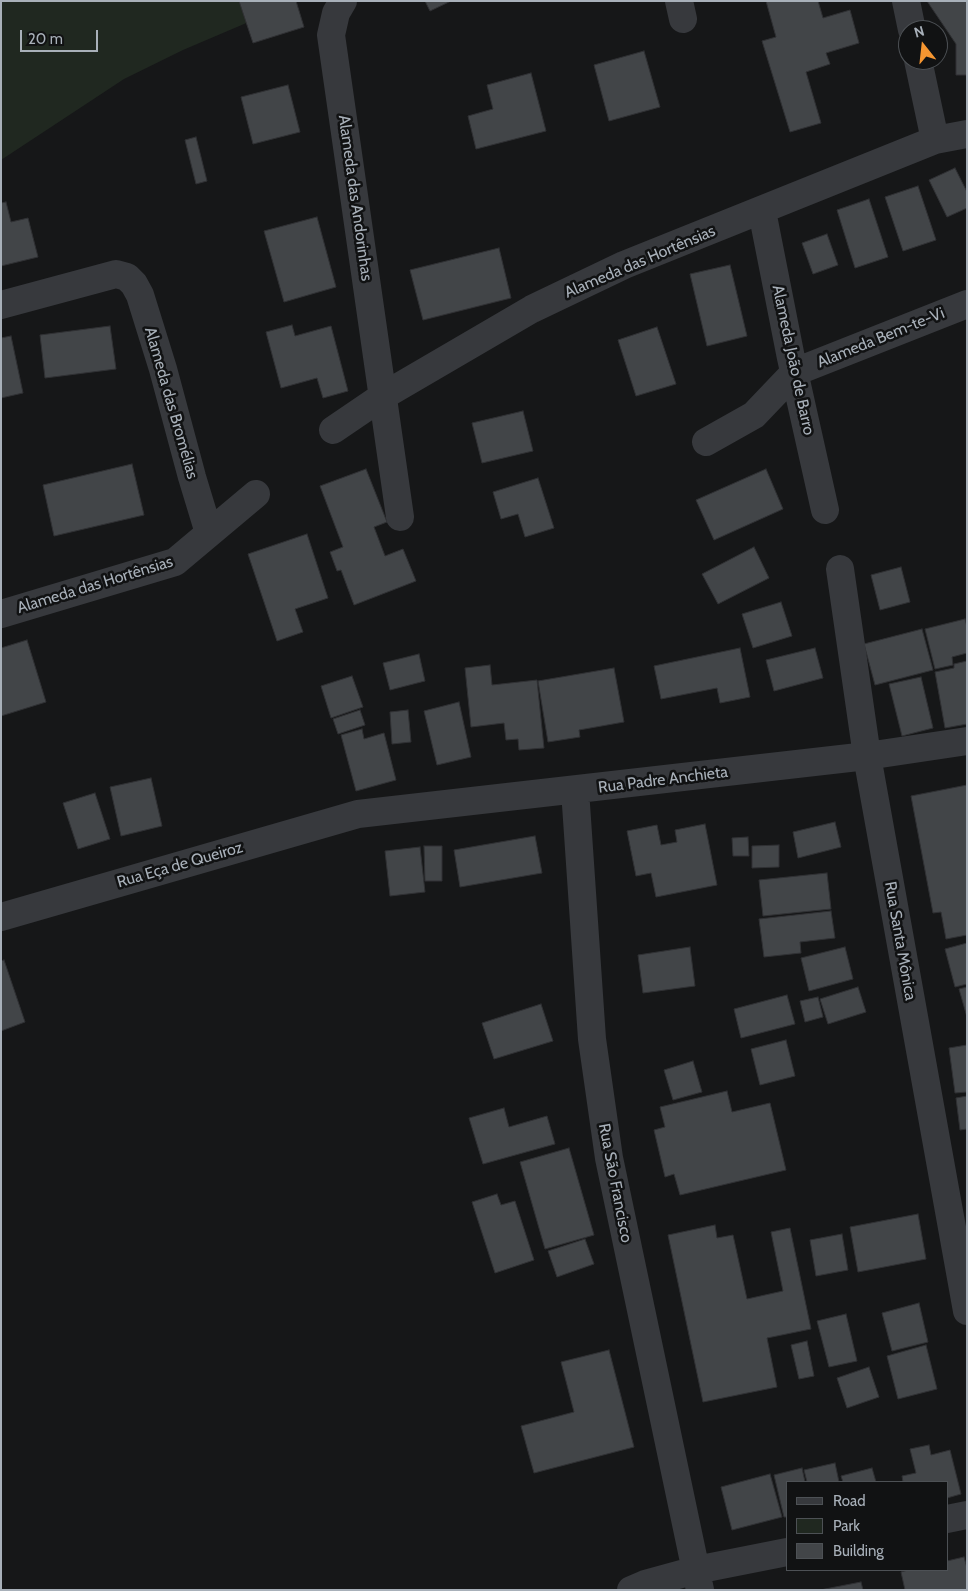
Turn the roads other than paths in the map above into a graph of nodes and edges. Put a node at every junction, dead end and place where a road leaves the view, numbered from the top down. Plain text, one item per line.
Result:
1 (343, 1) edge
2 (906, 1) edge
3 (910, 20) edge
4 (920, 70) edge
5 (967, 134) edge
6 (935, 140) junction
7 (762, 211) junction
8 (1, 304) edge
9 (967, 304) edge
10 (795, 372) junction
11 (383, 396) junction
12 (333, 430) dead end
13 (706, 442) dead end
14 (256, 494) dead end
15 (825, 510) dead end
16 (400, 517) dead end
17 (209, 533) junction
18 (840, 569) dead end
19 (1, 614) edge
20 (967, 741) edge
21 (867, 756) junction
22 (575, 790) junction
23 (358, 814) joint
24 (1, 917) edge
25 (967, 1311) edge
26 (967, 1515) edge
27 (948, 1519) edge
28 (786, 1552) edge
29 (698, 1580) edge
30 (631, 1590) edge

1 - 11 street, Alameda das Andorinhas
2 - 3 street
4 - 6 street
5 - 6 street, Alameda das Hortênsias
6 - 7 street, Alameda das Hortênsias
7 - 10 street, Alameda João de Barro
7 - 11 street, Alameda das Hortênsias
8 - 17 street, Alameda das Bromélias
9 - 10 street, Alameda Bem-te-Vi
10 - 13 street
10 - 15 street, Alameda João de Barro
11 - 12 street, Alameda das Hortênsias
11 - 16 street, Alameda das Andorinhas
14 - 17 street, Alameda das Hortênsias
17 - 19 street, Alameda das Hortênsias
18 - 21 street, Rua Santa Mônica
20 - 21 street, Rua Padre Anchieta
21 - 22 street, Rua Padre Anchieta
21 - 25 street, Rua Santa Mônica
22 - 23 street, Rua Padre Anchieta
22 - 29 street, Rua São Francisco
23 - 24 street, Rua Eça de Queiroz
26 - 27 street
28 - 29 street
29 - 30 street

